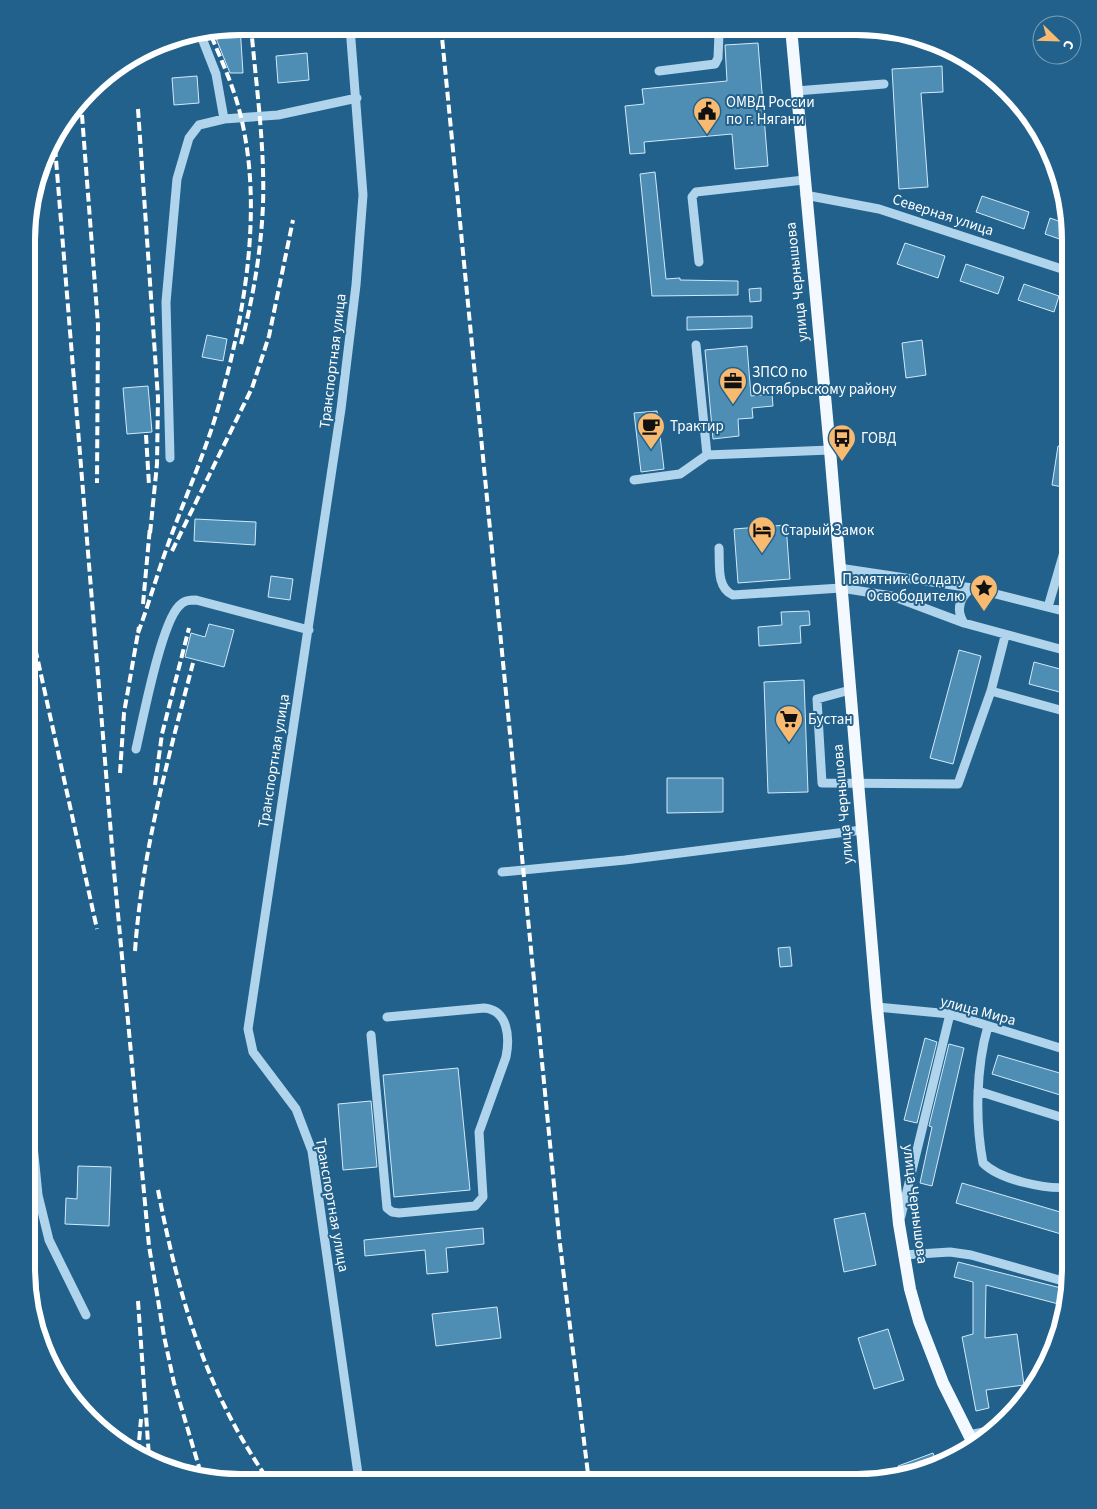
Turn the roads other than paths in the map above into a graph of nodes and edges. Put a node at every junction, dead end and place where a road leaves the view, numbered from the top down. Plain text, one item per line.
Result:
1 (351, 35) edge
2 (718, 35) edge
3 (792, 35) edge
4 (202, 39) edge
5 (659, 71) dead end
6 (884, 84) dead end
7 (796, 90) junction
8 (357, 98) junction
9 (224, 119) junction
10 (804, 180) junction
11 (805, 195) junction
12 (698, 262) dead end
13 (1062, 269) edge
14 (696, 345) dead end
15 (830, 450) junction
16 (707, 456) junction
17 (170, 458) dead end
18 (634, 480) dead end
19 (720, 548) dead end
20 (1062, 559) edge
21 (839, 568) junction
22 (841, 588) junction
23 (972, 588) junction
24 (1048, 607) junction
25 (1062, 611) edge
26 (964, 623) junction
27 (309, 630) junction
28 (1006, 636) junction
29 (1062, 650) edge
30 (850, 690) junction
31 (991, 690) junction
32 (1062, 711) edge
33 (136, 749) dead end
34 (858, 783) junction
35 (862, 830) junction
36 (502, 872) dead end
37 (877, 1007) junction
38 (950, 1014) junction
39 (387, 1017) dead end
40 (988, 1026) junction
41 (371, 1035) dead end
42 (1062, 1049) edge
43 (978, 1090) junction
44 (1062, 1117) edge
45 (35, 1165) edge
46 (1062, 1187) edge
47 (899, 1224) junction
48 (903, 1254) junction
49 (1062, 1281) edge
50 (86, 1314) dead end
51 (971, 1439) edge
52 (358, 1474) edge

1 - 8 street, Транспортная улица
2 - 5 street
3 - 7 main road, улица Чернышова
4 - 9 street
6 - 7 street
7 - 10 main road, улица Чернышова
8 - 9 street
8 - 27 street, Транспортная улица
9 - 17 street
10 - 11 main road, улица Чернышова
10 - 12 street
11 - 13 street, Северная улица
11 - 15 main road, улица Чернышова
14 - 16 street
15 - 16 street
15 - 21 main road, улица Чернышова
16 - 18 street
19 - 22 street
20 - 24 street
21 - 22 main road, улица Чернышова
21 - 23 street
22 - 26 street
22 - 30 main road, улица Чернышова
23 - 24 street
23 - 26 street
24 - 25 street
26 - 28 street
27 - 33 street
27 - 52 street, Транспортная улица
28 - 29 street
28 - 31 street
30 - 34 main road, улица Чернышова
30 - 34 street
31 - 32 street
31 - 34 street
34 - 35 main road, улица Чернышова
35 - 36 street
35 - 37 main road, улица Чернышова
37 - 38 street, улица Мира
37 - 47 main road, улица Чернышова
38 - 40 street, улица Мира
38 - 47 street
39 - 41 street
40 - 42 street, улица Мира
40 - 43 street
43 - 44 street
43 - 46 street
45 - 50 street
47 - 48 main road, улица Чернышова
48 - 49 street
48 - 51 main road, улица Чернышова

